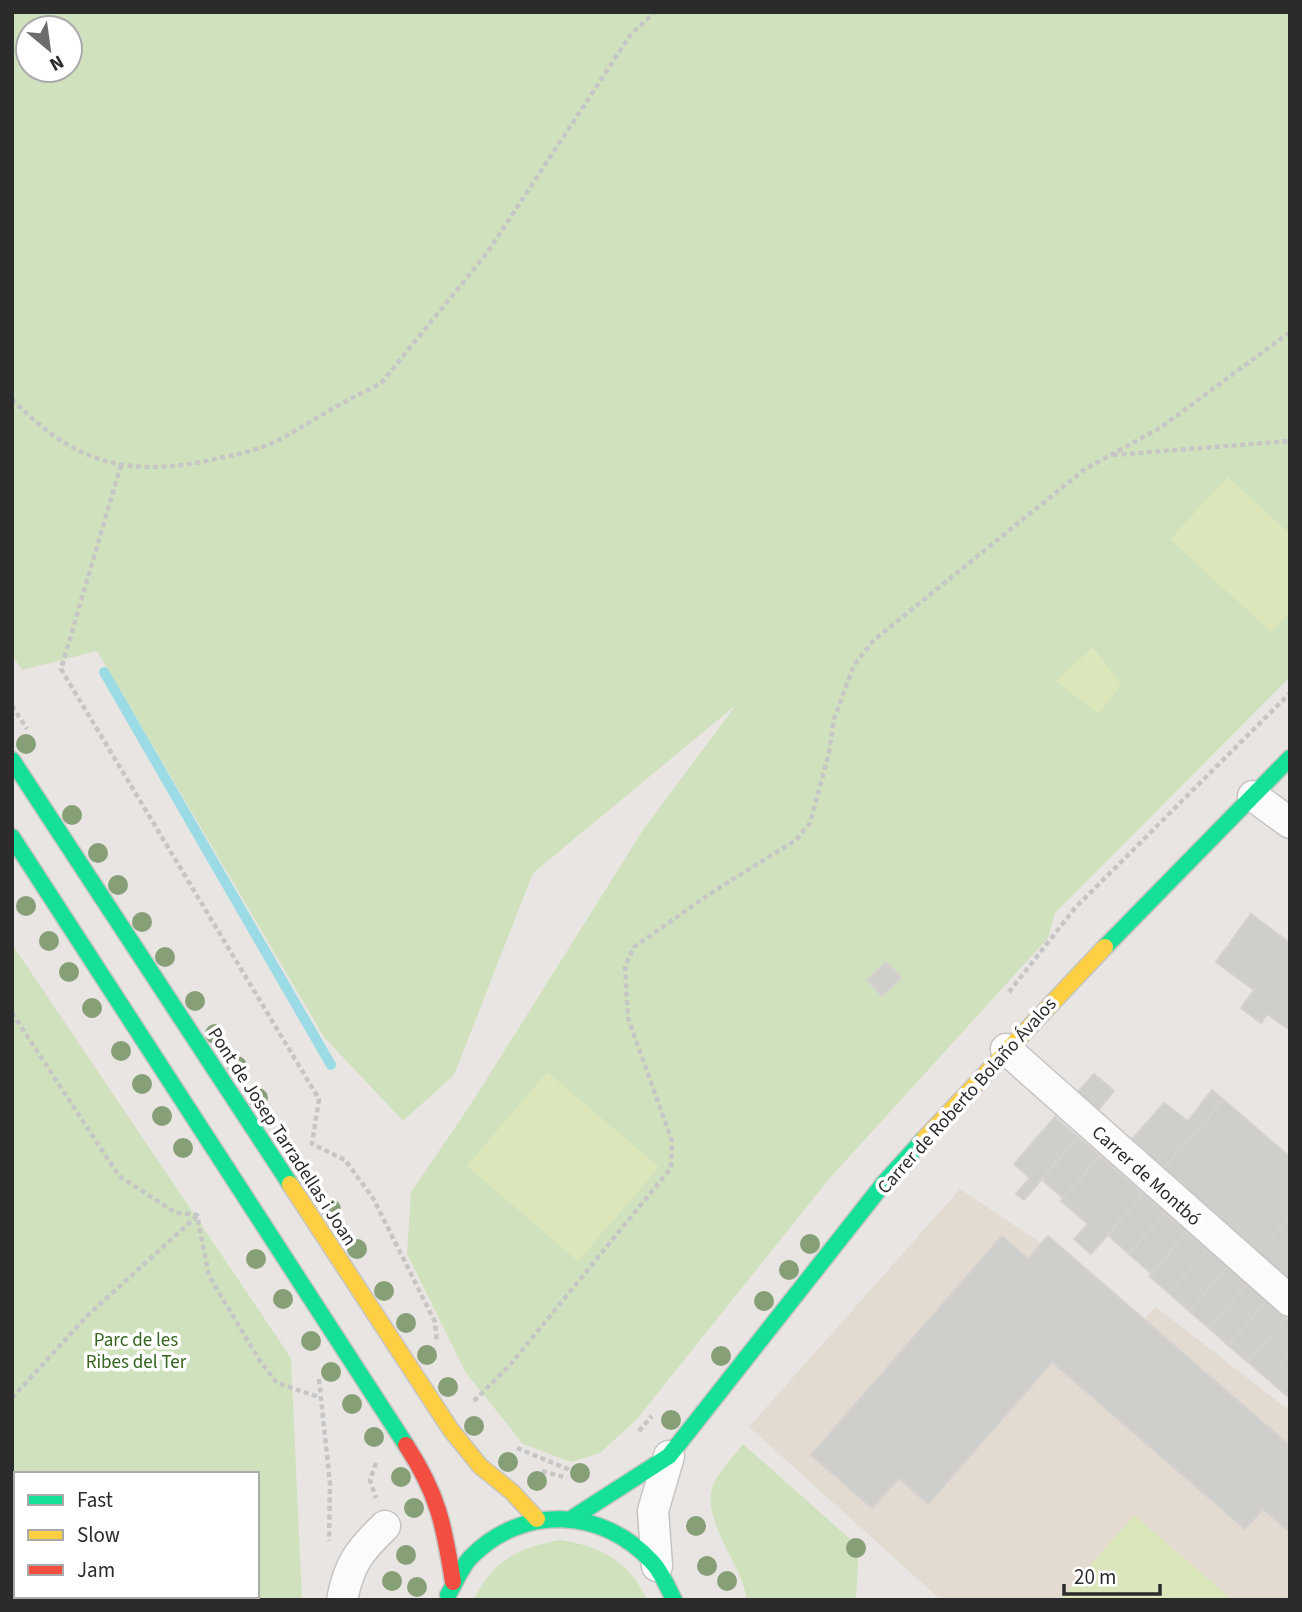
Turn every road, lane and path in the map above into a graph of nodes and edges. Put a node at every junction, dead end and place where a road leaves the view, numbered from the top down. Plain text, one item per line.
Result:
1 (656, 12) edge
2 (1290, 332) edge
3 (12, 399) edge
4 (1290, 441) edge
5 (1111, 455) junction
6 (121, 465) junction
7 (1290, 693) edge
8 (1290, 758) edge
9 (12, 760) edge
10 (1253, 796) junction
11 (1290, 823) edge
12 (12, 837) edge
13 (1006, 994) dead end
14 (12, 1013) edge
15 (1006, 1049) junction
16 (197, 1215) junction
17 (1290, 1301) edge
18 (438, 1354) dead end
19 (320, 1374) dead end
20 (319, 1397) junction
21 (12, 1398) edge
22 (469, 1406) dead end
23 (656, 1411) dead end
24 (632, 1439) dead end
25 (510, 1445) dead end
26 (669, 1456) junction
27 (594, 1465) dead end
28 (574, 1517) junction
29 (537, 1519) junction
30 (385, 1526) dead end
31 (657, 1566) junction
32 (453, 1583) junction
33 (344, 1588) edge
34 (446, 1600) edge
35 (674, 1600) edge

1 - 6 path
2 - 5 path
3 - 6 path
4 - 5 path
5 - 22 path
6 - 18 path
7 - 13 path
8 - 10 street, Carrer de Roberto Bolaño Ávalos
9 - 29 street, Pont de Josep Tarradellas i Joan
10 - 11 street
10 - 15 street, Carrer de Roberto Bolaño Ávalos
12 - 32 street
14 - 16 path
15 - 17 street, Carrer de Montbó
15 - 26 street, Carrer de Roberto Bolaño Ávalos
16 - 20 path
16 - 21 path
19 - 20 path
20 - 33 path
23 - 24 path
25 - 27 path
26 - 28 street, Carrer de Roberto Bolaño Ávalos
26 - 31 street, Carrer de Roberto Bolaño Ávalos
28 - 29 street
28 - 31 street
29 - 32 street
30 - 33 street
31 - 35 street
32 - 34 street

